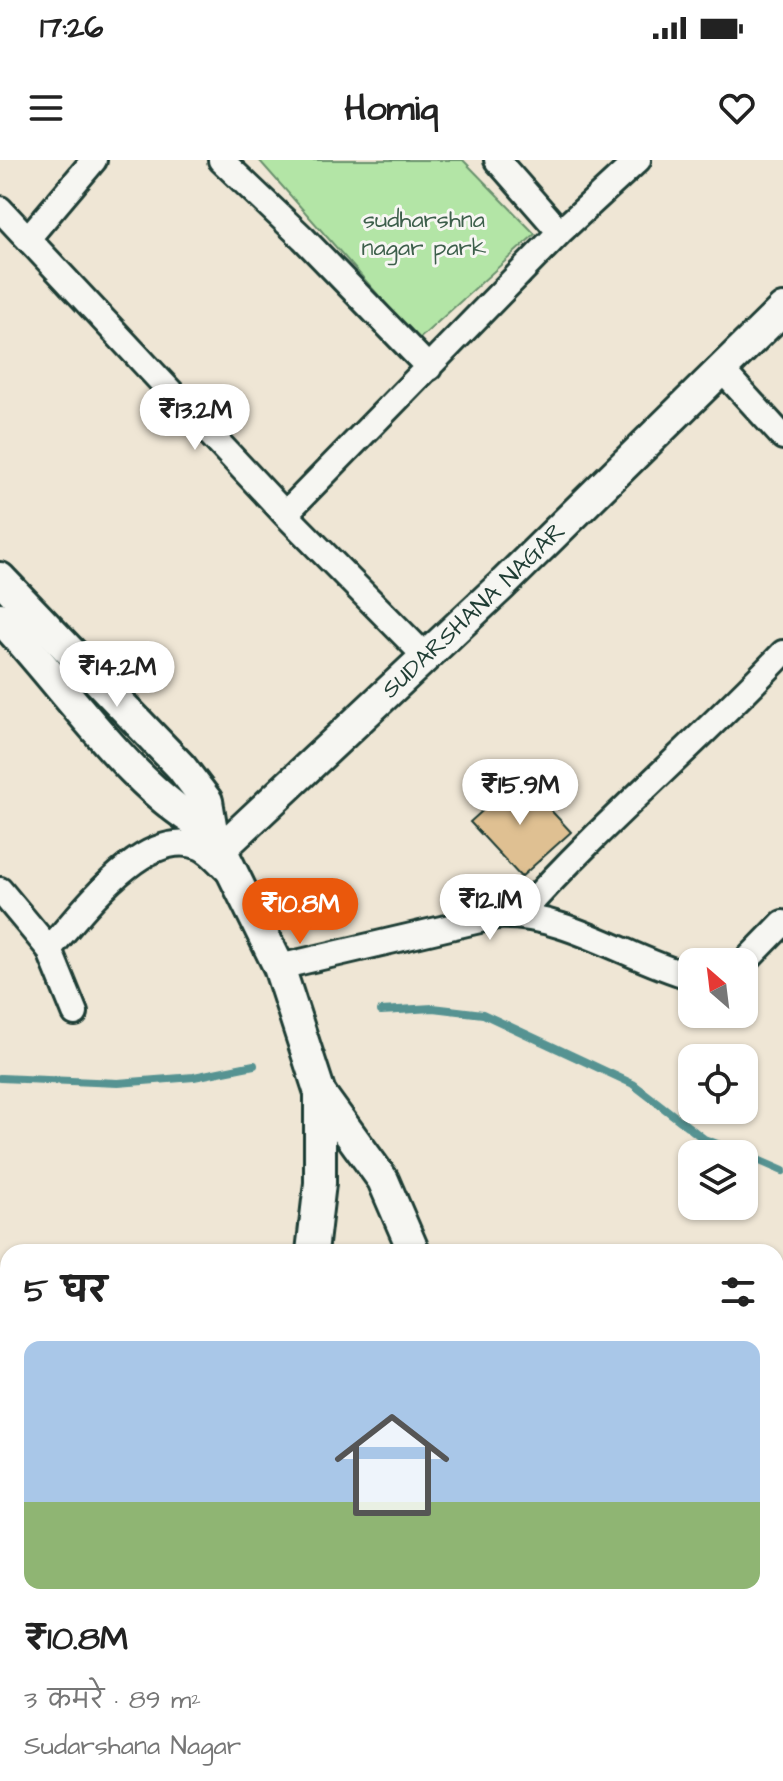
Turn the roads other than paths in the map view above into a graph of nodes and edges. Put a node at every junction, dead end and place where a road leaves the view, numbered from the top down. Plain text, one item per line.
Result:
1 (94, 160) edge
2 (221, 160) edge
3 (497, 160) edge
4 (638, 160) edge
5 (0, 209) edge
6 (560, 232) junction
7 (29, 237) junction
8 (783, 309) edge
9 (429, 368) junction
10 (721, 369) junction
11 (783, 437) edge
12 (285, 514) junction
13 (0, 578) edge
14 (0, 618) edge
15 (783, 653) edge
16 (426, 657) junction
17 (217, 839) junction
18 (234, 877) junction
19 (0, 890) edge
20 (520, 915) junction
21 (783, 923) edge
22 (49, 949) junction
23 (758, 949) edge
24 (279, 967) junction
25 (678, 972) edge
26 (75, 1013) dead end
27 (320, 1093) junction
28 (313, 1244) edge
29 (411, 1244) edge

1 - 7 street
2 - 9 street
3 - 6 street
4 - 6 street
5 - 7 street
6 - 9 street
7 - 12 street
8 - 10 street, SUDARSHANA NAGAR
9 - 12 street
10 - 11 street
10 - 16 street, SUDARSHANA NAGAR
12 - 16 street
13 - 17 street
14 - 17 street
15 - 20 street
16 - 17 street, SUDARSHANA NAGAR
17 - 18 street
18 - 22 street
18 - 24 street
19 - 22 street
20 - 24 street
20 - 25 street
21 - 23 street
22 - 26 street
24 - 27 street
27 - 28 street
27 - 29 street

